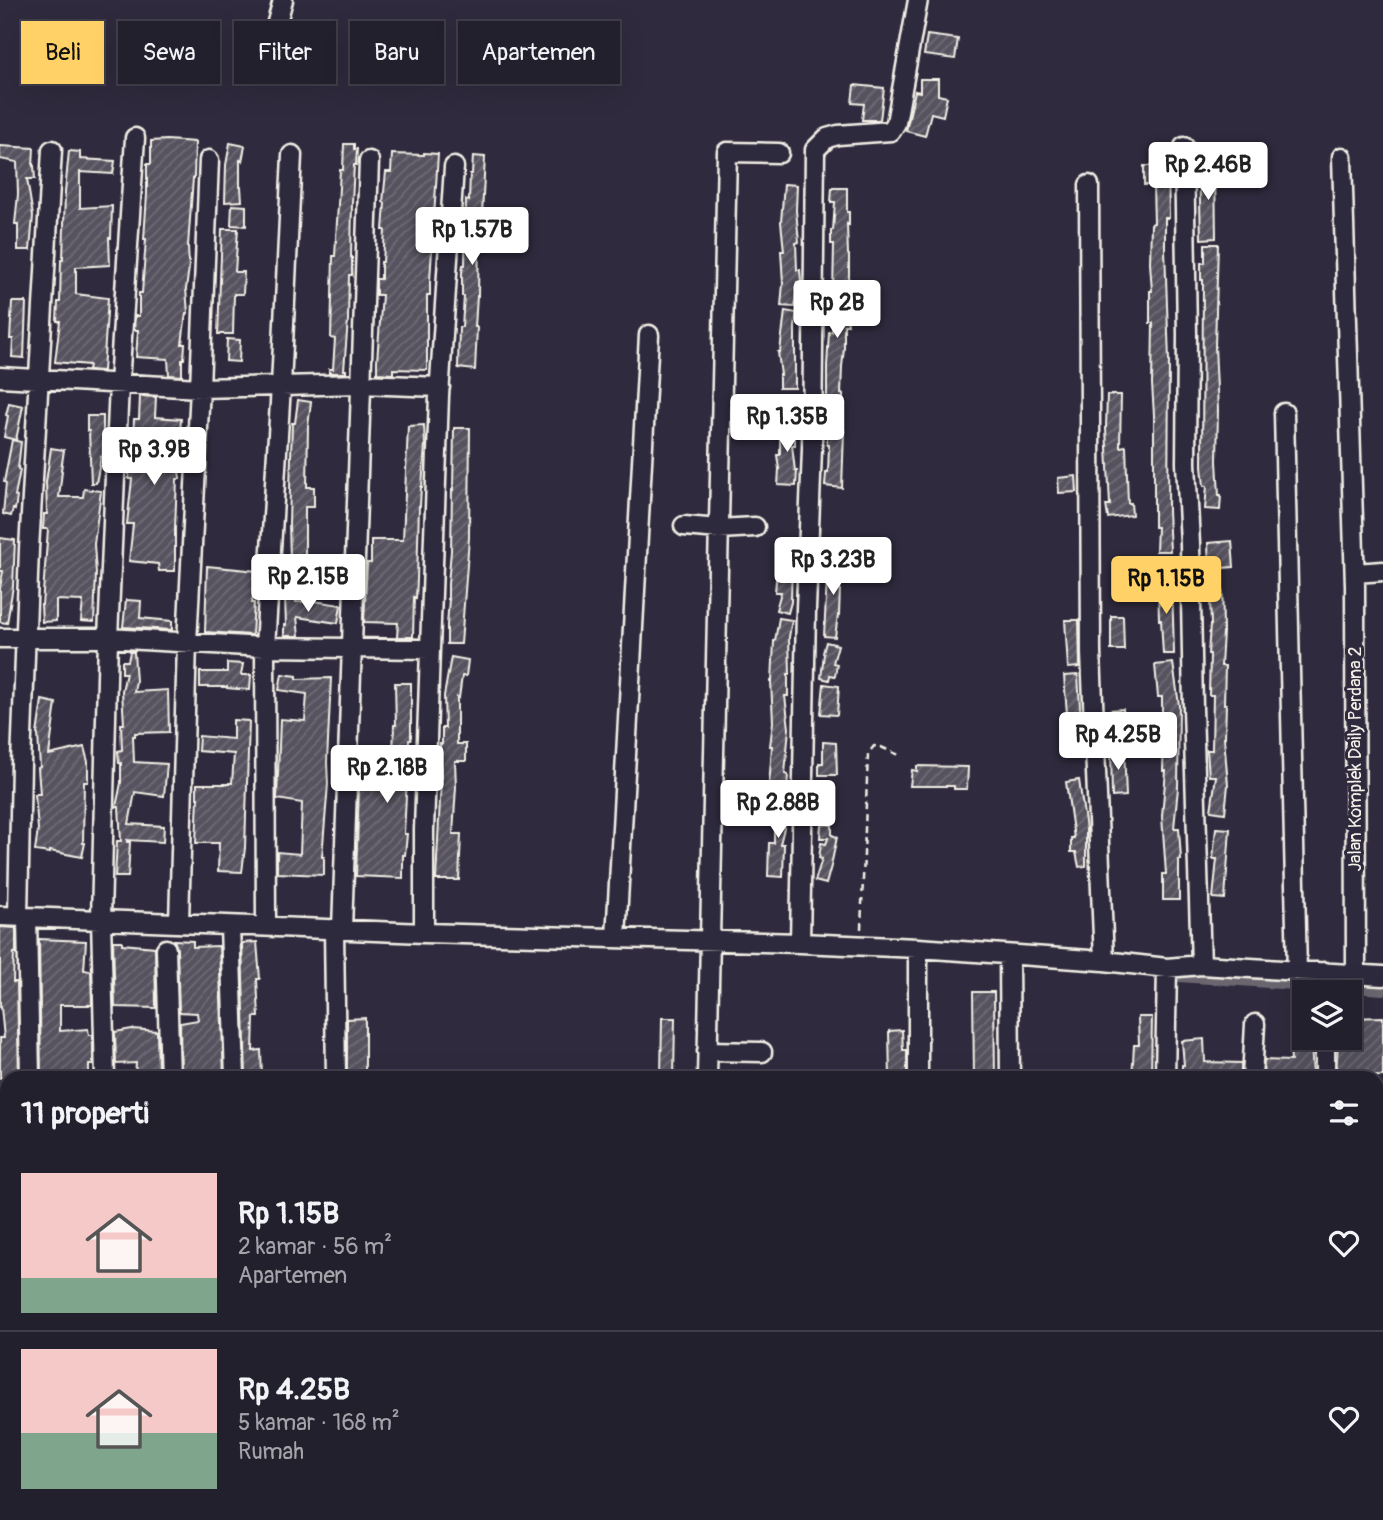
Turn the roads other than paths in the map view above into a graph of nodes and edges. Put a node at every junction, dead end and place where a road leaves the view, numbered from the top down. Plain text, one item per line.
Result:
1 (283, 0) edge
2 (918, 0) edge
3 (277, 21) edge
4 (135, 138) dead end
5 (1184, 147) dead end
6 (51, 150) dead end
7 (779, 153) dead end
8 (292, 155) dead end
9 (1342, 158) dead end
10 (209, 160) dead end
11 (369, 161) dead end
12 (454, 167) dead end
13 (1089, 185) dead end
14 (649, 335) dead end
15 (0, 377) edge
16 (39, 379) junction
17 (120, 384) junction
18 (361, 384) junction
19 (281, 386) junction
20 (440, 387) junction
21 (200, 388) junction
22 (1284, 413) dead end
23 (684, 526) dead end
24 (755, 527) dead end
25 (719, 529) junction
26 (1383, 571) edge
27 (1355, 573) junction
28 (0, 638) edge
29 (26, 638) junction
30 (108, 638) junction
31 (187, 643) junction
32 (265, 647) junction
33 (352, 648) junction
34 (430, 649) junction
35 (15, 916) edge
36 (101, 919) junction
37 (179, 922) junction
38 (266, 925) junction
39 (230, 926) junction
40 (338, 929) junction
41 (424, 933) junction
42 (615, 938) junction
43 (710, 942) junction
44 (800, 943) junction
45 (918, 948) junction
46 (166, 949) dead end
47 (1009, 956) junction
48 (1104, 961) junction
49 (1201, 965) junction
50 (1167, 968) junction
51 (1297, 971) junction
52 (1325, 972) junction
53 (1356, 974) junction
54 (1383, 976) edge
55 (1325, 980) edge
56 (1255, 1024) dead end
57 (1325, 1050) edge
58 (707, 1051) junction
59 (762, 1052) dead end
60 (29, 1071) edge
61 (105, 1071) edge
62 (170, 1071) edge
63 (235, 1071) edge
64 (336, 1071) edge
65 (707, 1071) edge
66 (918, 1071) edge
67 (1010, 1071) edge
68 (1165, 1071) edge
69 (1252, 1071) edge
70 (1325, 1071) edge

1 - 3 street
2 - 44 street
4 - 17 street
5 - 49 street
6 - 16 street
7 - 25 street
8 - 19 street
9 - 27 street, Jalan Komplek Daily Perdana 2
10 - 21 street
11 - 18 street
12 - 20 street
13 - 48 street
14 - 42 street
15 - 16 street
16 - 17 street
16 - 29 street
17 - 21 street
17 - 30 street
18 - 19 street
18 - 20 street
18 - 33 street
19 - 21 street
19 - 32 street
20 - 34 street
21 - 31 street
22 - 51 street
23 - 25 street
24 - 25 street
25 - 43 street
26 - 27 street
27 - 53 street, Jalan Komplek Daily Perdana 2
28 - 29 street
29 - 30 street
29 - 35 street
30 - 31 street
30 - 36 street
31 - 32 street
31 - 37 street
32 - 33 street
32 - 38 street
33 - 34 street
33 - 40 street
34 - 41 street
35 - 36 street
35 - 60 street
36 - 37 street
36 - 61 street
37 - 39 street
38 - 39 street
38 - 40 street
39 - 63 street
40 - 41 street
40 - 64 street
41 - 42 street
42 - 43 street
43 - 44 street
43 - 58 street
44 - 45 street
45 - 47 street
45 - 66 street
46 - 62 street
47 - 48 street
47 - 67 street
48 - 50 street
49 - 50 street
49 - 51 street
50 - 68 street
51 - 52 street
52 - 53 street
52 - 55 street
53 - 54 street
56 - 69 street
57 - 70 street
58 - 59 street
58 - 65 street

